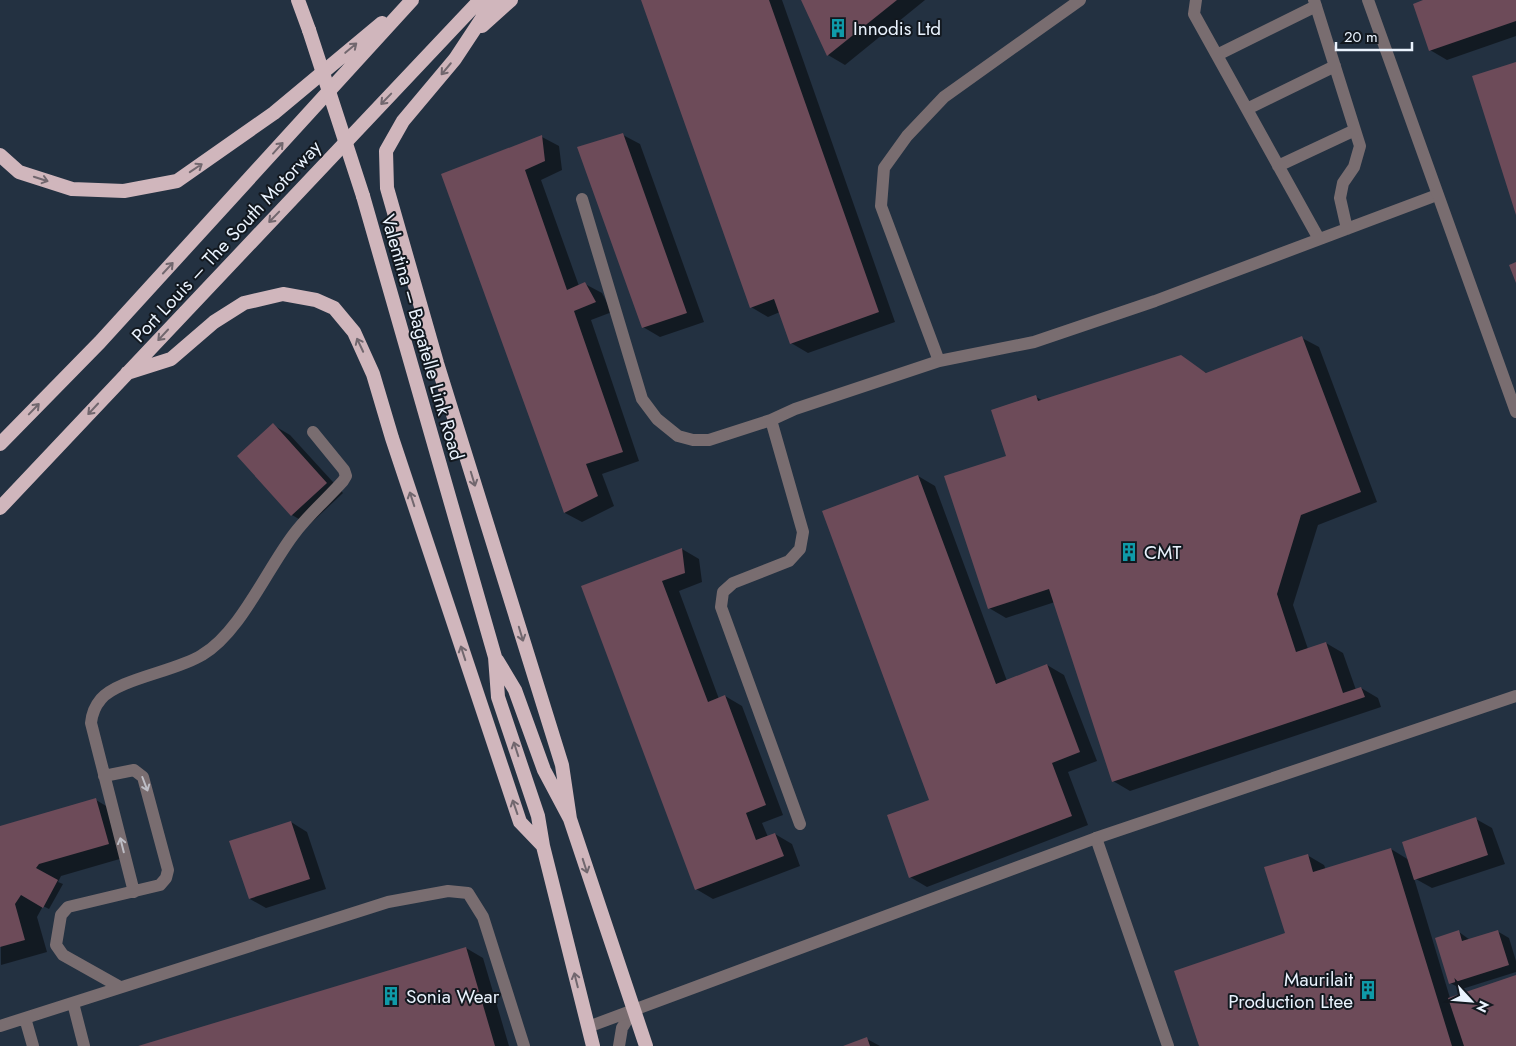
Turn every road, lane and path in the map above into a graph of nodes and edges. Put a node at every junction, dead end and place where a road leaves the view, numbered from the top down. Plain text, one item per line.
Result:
1 (298, 0) edge
2 (308, 0) edge
3 (411, 0) edge
4 (480, 0) edge
5 (494, 0) edge
6 (511, 0) edge
7 (1080, 0) edge
8 (1196, 0) edge
9 (1368, 0) edge
10 (1315, 3) edge
11 (309, 30) junction
12 (467, 40) junction
13 (1216, 56) junction
14 (1335, 66) junction
15 (1246, 109) junction
16 (1355, 130) junction
17 (0, 155) edge
18 (1278, 166) junction
19 (1437, 195) junction
20 (582, 199) dead end
21 (1347, 229) junction
22 (1319, 239) junction
23 (939, 361) junction
24 (127, 373) junction
25 (1516, 412) edge
26 (771, 420) junction
27 (313, 432) dead end
28 (0, 444) edge
29 (0, 508) edge
30 (496, 657) junction
31 (1516, 696) edge
32 (104, 776) junction
33 (570, 820) junction
34 (800, 824) dead end
35 (1096, 838) junction
36 (542, 846) junction
37 (134, 892) junction
38 (120, 988) junction
39 (73, 1003) junction
40 (633, 1010) junction
41 (25, 1018) junction
42 (0, 1026) edge
43 (588, 1027) junction
44 (33, 1046) edge
45 (84, 1046) edge
46 (524, 1046) edge
47 (593, 1046) edge
48 (620, 1046) edge
49 (646, 1046) edge
50 (1168, 1046) edge

1 - 11 highway
2 - 11 highway
17 -> 3 highway
28 -> 3 highway, Port Louis – The South Motorway
4 -> 24 highway, Port Louis – The South Motorway
5 - 12 highway
6 - 12 highway
7 - 23 street
8 - 13 street
9 - 19 street
10 - 13 street
10 - 14 street
11 - 30 highway, Valentina – Bagatelle Link Road, bridge
12 -> 33 highway
13 - 15 street
14 - 15 street
14 - 16 street
15 - 18 street
16 - 18 street
16 - 21 street
18 - 22 street
19 - 21 street
19 - 25 street
20 - 26 street
21 - 22 street
22 - 23 street
23 - 26 street
24 -> 29 highway, Port Louis – The South Motorway
36 -> 24 highway
26 - 34 street
27 - 32 street
30 - 33 highway
36 -> 30 highway
31 - 35 street
37 -> 32 street
32 -> 37 street
33 -> 40 highway
35 - 40 street
35 - 50 street
43 -> 36 highway
37 - 38 street
38 - 39 street
38 - 46 street
39 - 41 street
39 - 45 street
40 - 43 street
40 - 48 street
40 - 49 highway
41 - 42 street
41 - 44 street
43 - 47 highway

